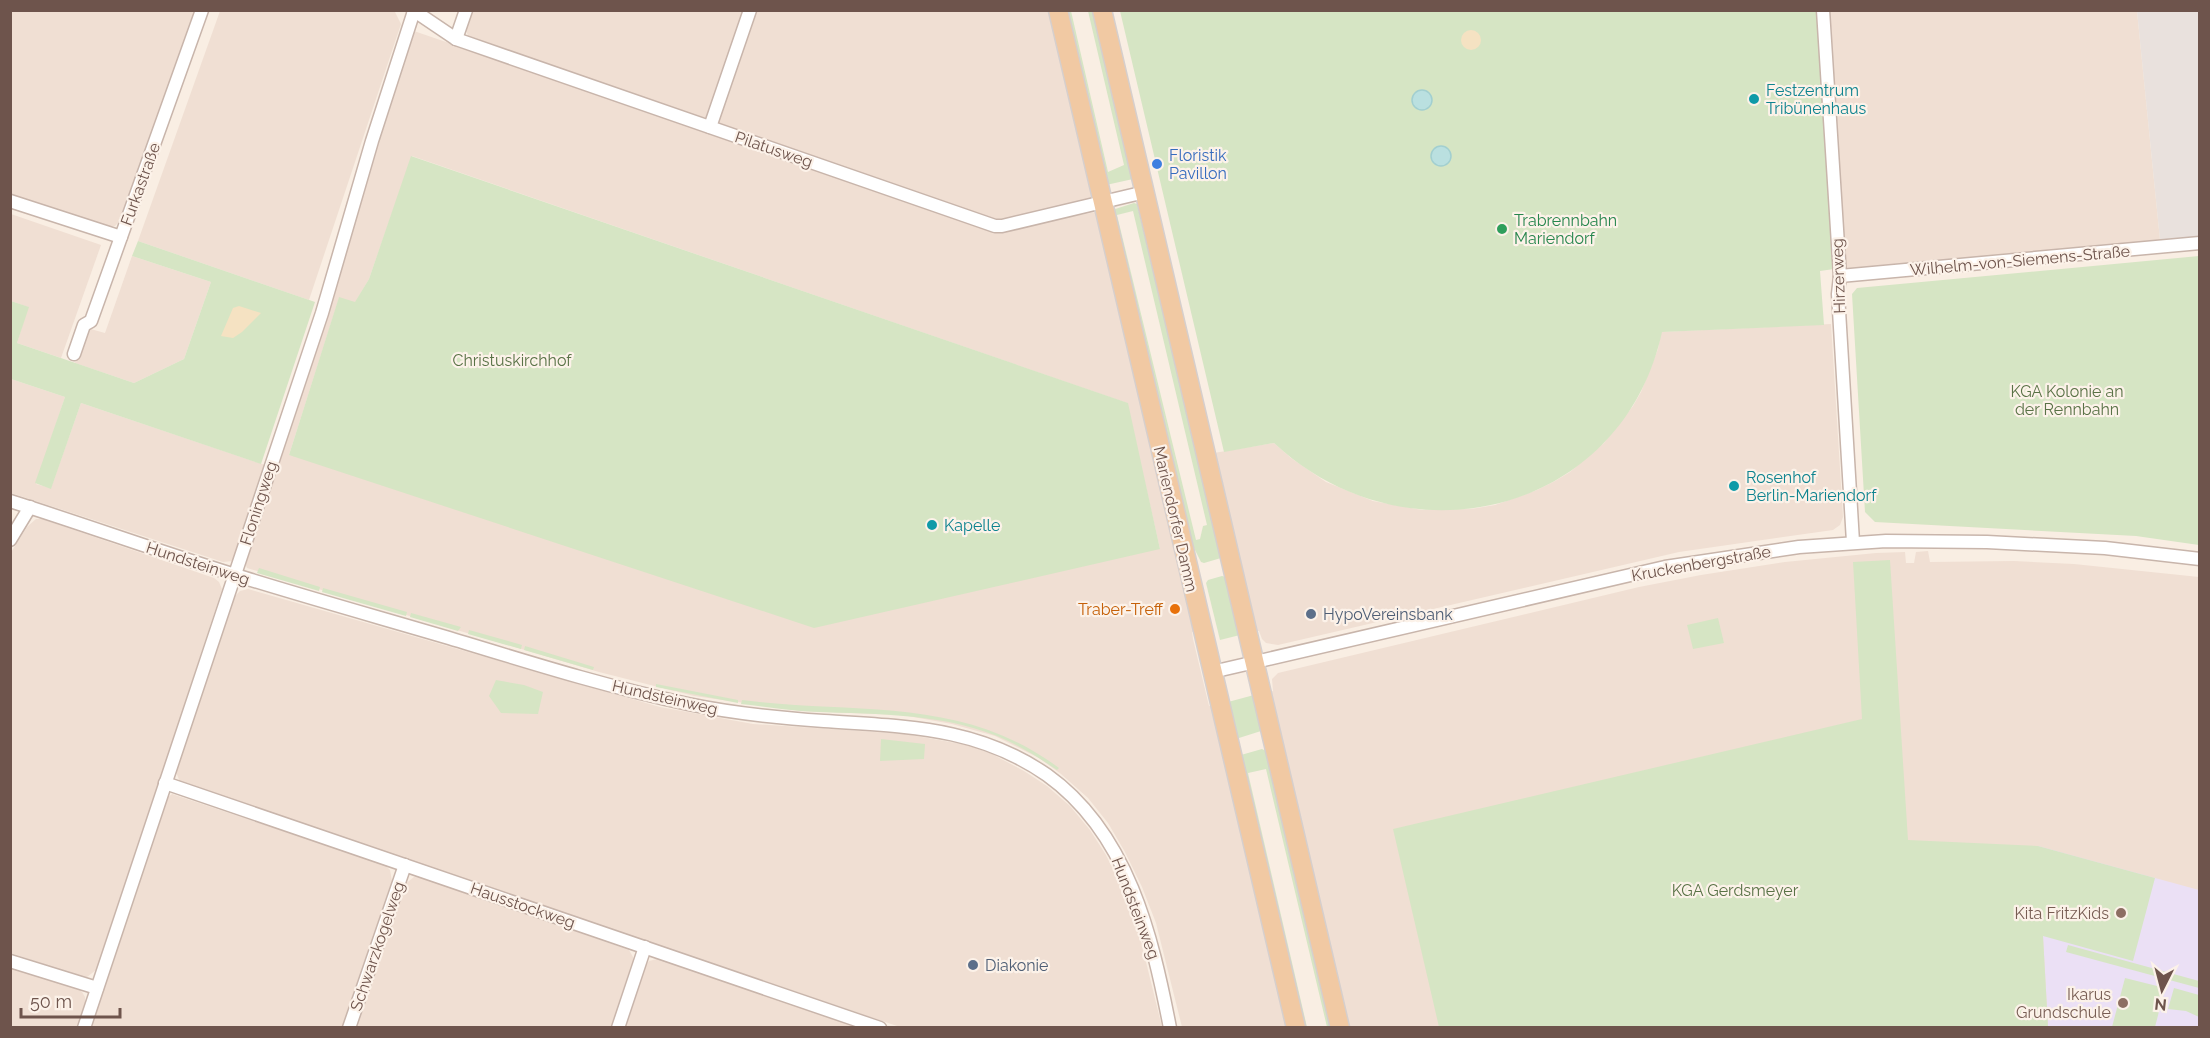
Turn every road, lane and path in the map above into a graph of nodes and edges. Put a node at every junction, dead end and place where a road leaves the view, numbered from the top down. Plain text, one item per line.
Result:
1 (202, 10) edge
2 (466, 10) edge
3 (750, 10) edge
4 (1058, 10) edge
5 (1102, 10) edge
6 (1823, 10) edge
7 (413, 11) edge
8 (456, 39) junction
9 (710, 127) junction
10 (1145, 192) junction
11 (10, 201) edge
12 (1103, 202) junction
13 (121, 237) junction
14 (2199, 243) edge
15 (1840, 276) junction
16 (74, 354) dead end
17 (10, 501) edge
18 (30, 507) junction
19 (10, 540) edge
20 (1852, 542) junction
21 (2199, 559) edge
22 (236, 575) junction
23 (1255, 663) junction
24 (1212, 672) junction
25 (165, 783) junction
26 (405, 865) junction
27 (645, 947) junction
28 (10, 960) edge
29 (97, 988) junction
30 (84, 1028) edge
31 (349, 1028) edge
32 (618, 1028) edge
33 (880, 1028) edge
34 (1170, 1028) edge
35 (1296, 1028) edge
36 (1340, 1028) edge

1 - 13 street, Furkastraße
2 - 8 street
3 - 9 street
4 - 12 main road, Mariendorfer Damm
5 - 10 main road
6 - 15 street, Hirzerweg
7 - 8 street, Pilatusweg
7 - 22 street, Floningweg
8 - 9 street, Pilatusweg
9 - 12 street, Pilatusweg
10 - 12 street, Pilatusweg
10 - 23 main road
11 - 13 street
12 - 24 main road, Mariendorfer Damm
13 - 16 street, Furkastraße
14 - 15 street, Wilhelm-von-Siemens-Straße
15 - 20 street, Hirzerweg
17 - 18 street, Hundsteinweg
18 - 19 street
18 - 22 street, Hundsteinweg
20 - 21 street, Kruckenbergstraße
20 - 23 street, Kruckenbergstraße
22 - 25 street, Floningweg
22 - 34 street, Hundsteinweg
23 - 24 street, Kruckenbergstraße
23 - 36 main road
24 - 35 main road, Mariendorfer Damm
25 - 26 street, Hausstockweg
25 - 29 street, Floningweg
26 - 27 street, Hausstockweg
26 - 31 street, Schwarzkogelweg
27 - 32 street
27 - 33 street, Hausstockweg
28 - 29 street
29 - 30 street, Floningweg

